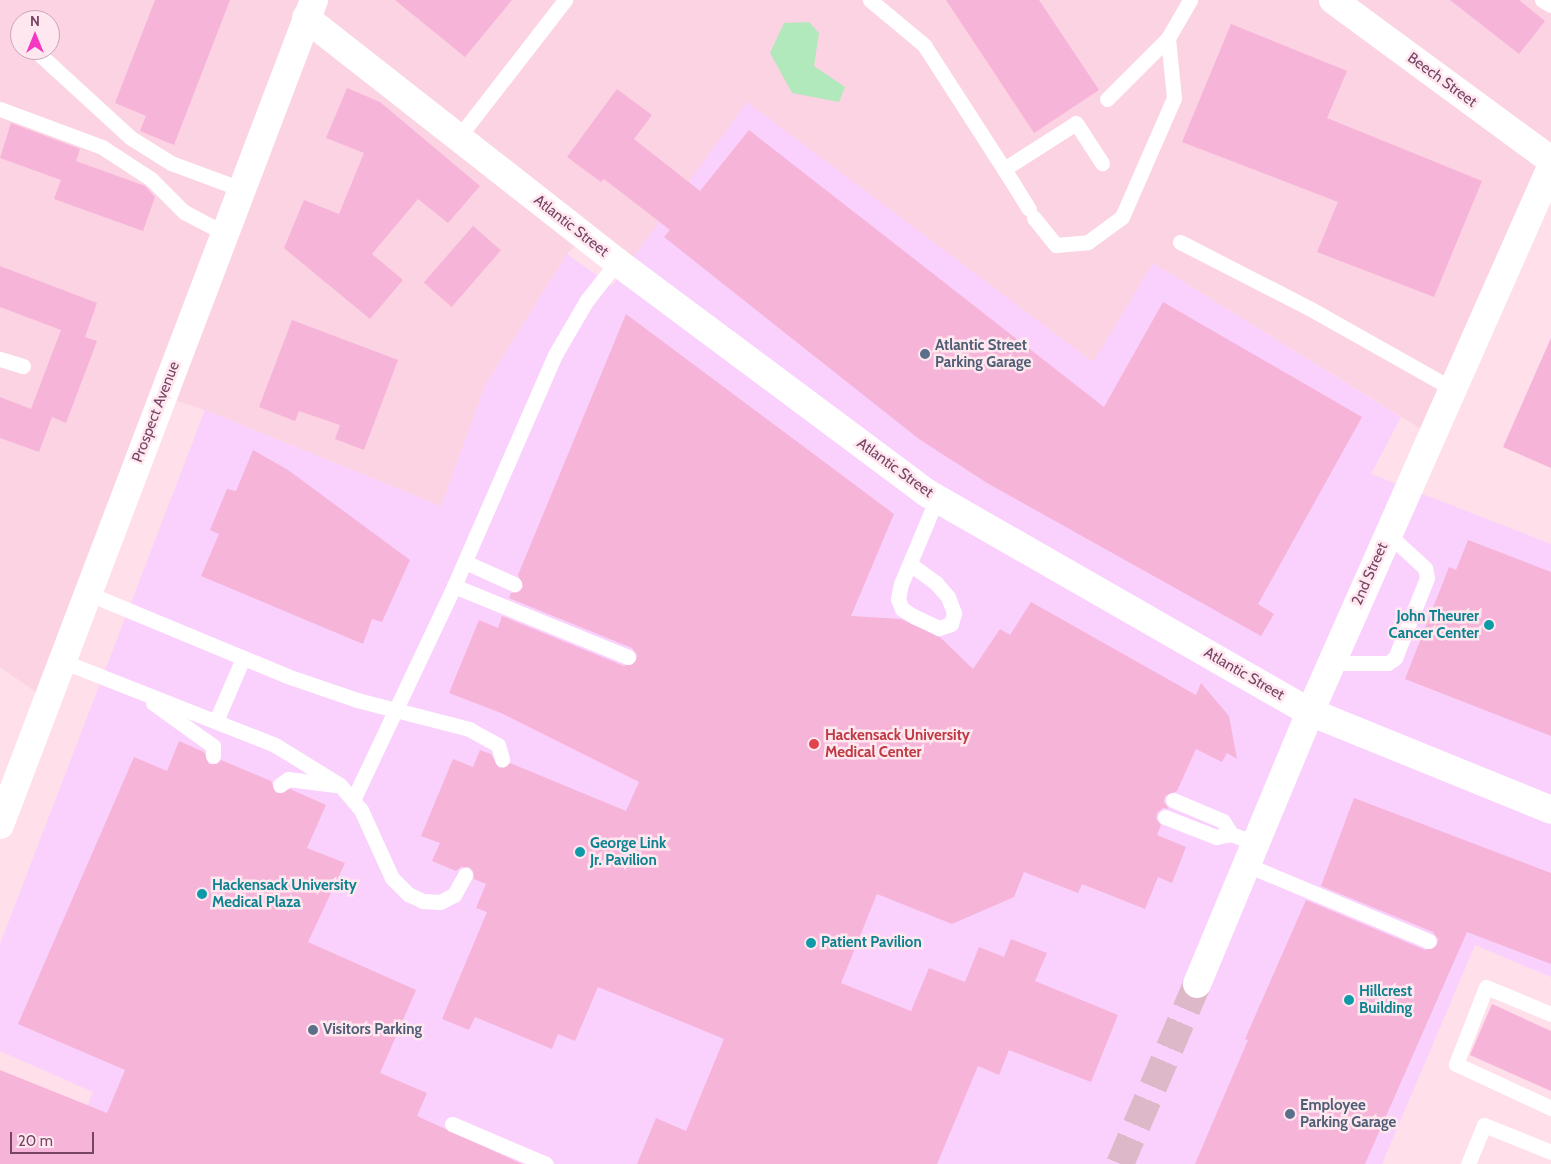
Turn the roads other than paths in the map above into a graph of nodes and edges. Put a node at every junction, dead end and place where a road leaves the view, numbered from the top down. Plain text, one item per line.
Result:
1 (565, 0) edge
2 (870, 0) edge
3 (1190, 0) edge
4 (1333, 0) edge
5 (1542, 0) edge
6 (1551, 5) edge
7 (310, 9) edge
8 (1168, 38) junction
9 (46, 60) edge
10 (1108, 99) dead end
11 (0, 109) edge
12 (458, 138) junction
13 (1551, 160) edge
14 (1102, 163) dead end
15 (1551, 167) edge
16 (1004, 169) junction
17 (241, 189) junction
18 (224, 233) junction
19 (1180, 242) dead end
20 (617, 262) junction
21 (0, 358) edge
22 (23, 366) dead end
23 (1451, 388) junction
24 (937, 498) junction
25 (1388, 534) junction
26 (465, 562) junction
27 (910, 564) dead end
28 (514, 584) dead end
29 (454, 586) junction
30 (87, 593) junction
31 (628, 657) dead end
32 (243, 658) junction
33 (62, 661) junction
34 (1331, 664) junction
35 (134, 689) junction
36 (394, 710) junction
37 (1310, 712) junction
38 (216, 721) junction
39 (213, 756) dead end
40 (502, 759) dead end
41 (280, 785) dead end
42 (340, 785) junction
43 (353, 800) junction
44 (1173, 800) dead end
45 (1551, 810) edge
46 (1165, 817) dead end
47 (0, 825) edge
48 (1231, 834) junction
49 (1252, 855) junction
50 (465, 875) dead end
51 (1429, 941) dead end
52 (1197, 984) tunnel mouth
53 (1551, 1014) edge
54 (1551, 1108) edge
55 (452, 1124) dead end
56 (1551, 1152) edge
57 (546, 1164) edge
58 (1468, 1164) edge

1 - 12 lane
2 - 16 lane
3 - 8 lane
4 - 13 street, Beech Street
5 - 6 lane
7 - 12 street, Atlantic Street
7 - 17 street, Prospect Avenue
8 - 10 lane
8 - 16 lane
9 - 17 lane
11 - 18 lane
12 - 20 street, Atlantic Street
14 - 16 lane
15 - 23 street, 2nd Street
17 - 18 street, Prospect Avenue
18 - 30 street, Prospect Avenue
19 - 23 lane
20 - 24 street, Atlantic Street
20 - 26 lane
21 - 22 lane
23 - 25 street, 2nd Street
24 - 27 lane
24 - 37 street, Atlantic Street
25 - 34 street, 2nd Street
25 - 34 lane
26 - 28 lane
26 - 29 lane
29 - 31 lane
29 - 36 lane
30 - 32 lane
30 - 33 street, Prospect Avenue
32 - 36 lane
32 - 38 lane
33 - 35 lane
33 - 47 street, Prospect Avenue
34 - 37 street, 2nd Street
35 - 38 lane
35 - 39 lane
36 - 40 lane
36 - 43 lane
37 - 45 street, Atlantic Street
37 - 49 street, 2nd Street
38 - 42 lane
41 - 42 lane
42 - 43 lane
43 - 50 lane
44 - 48 lane
46 - 48 lane
48 - 49 lane
49 - 51 lane
49 - 52 street, 2nd Street
53 - 54 lane
55 - 57 lane
56 - 58 lane

